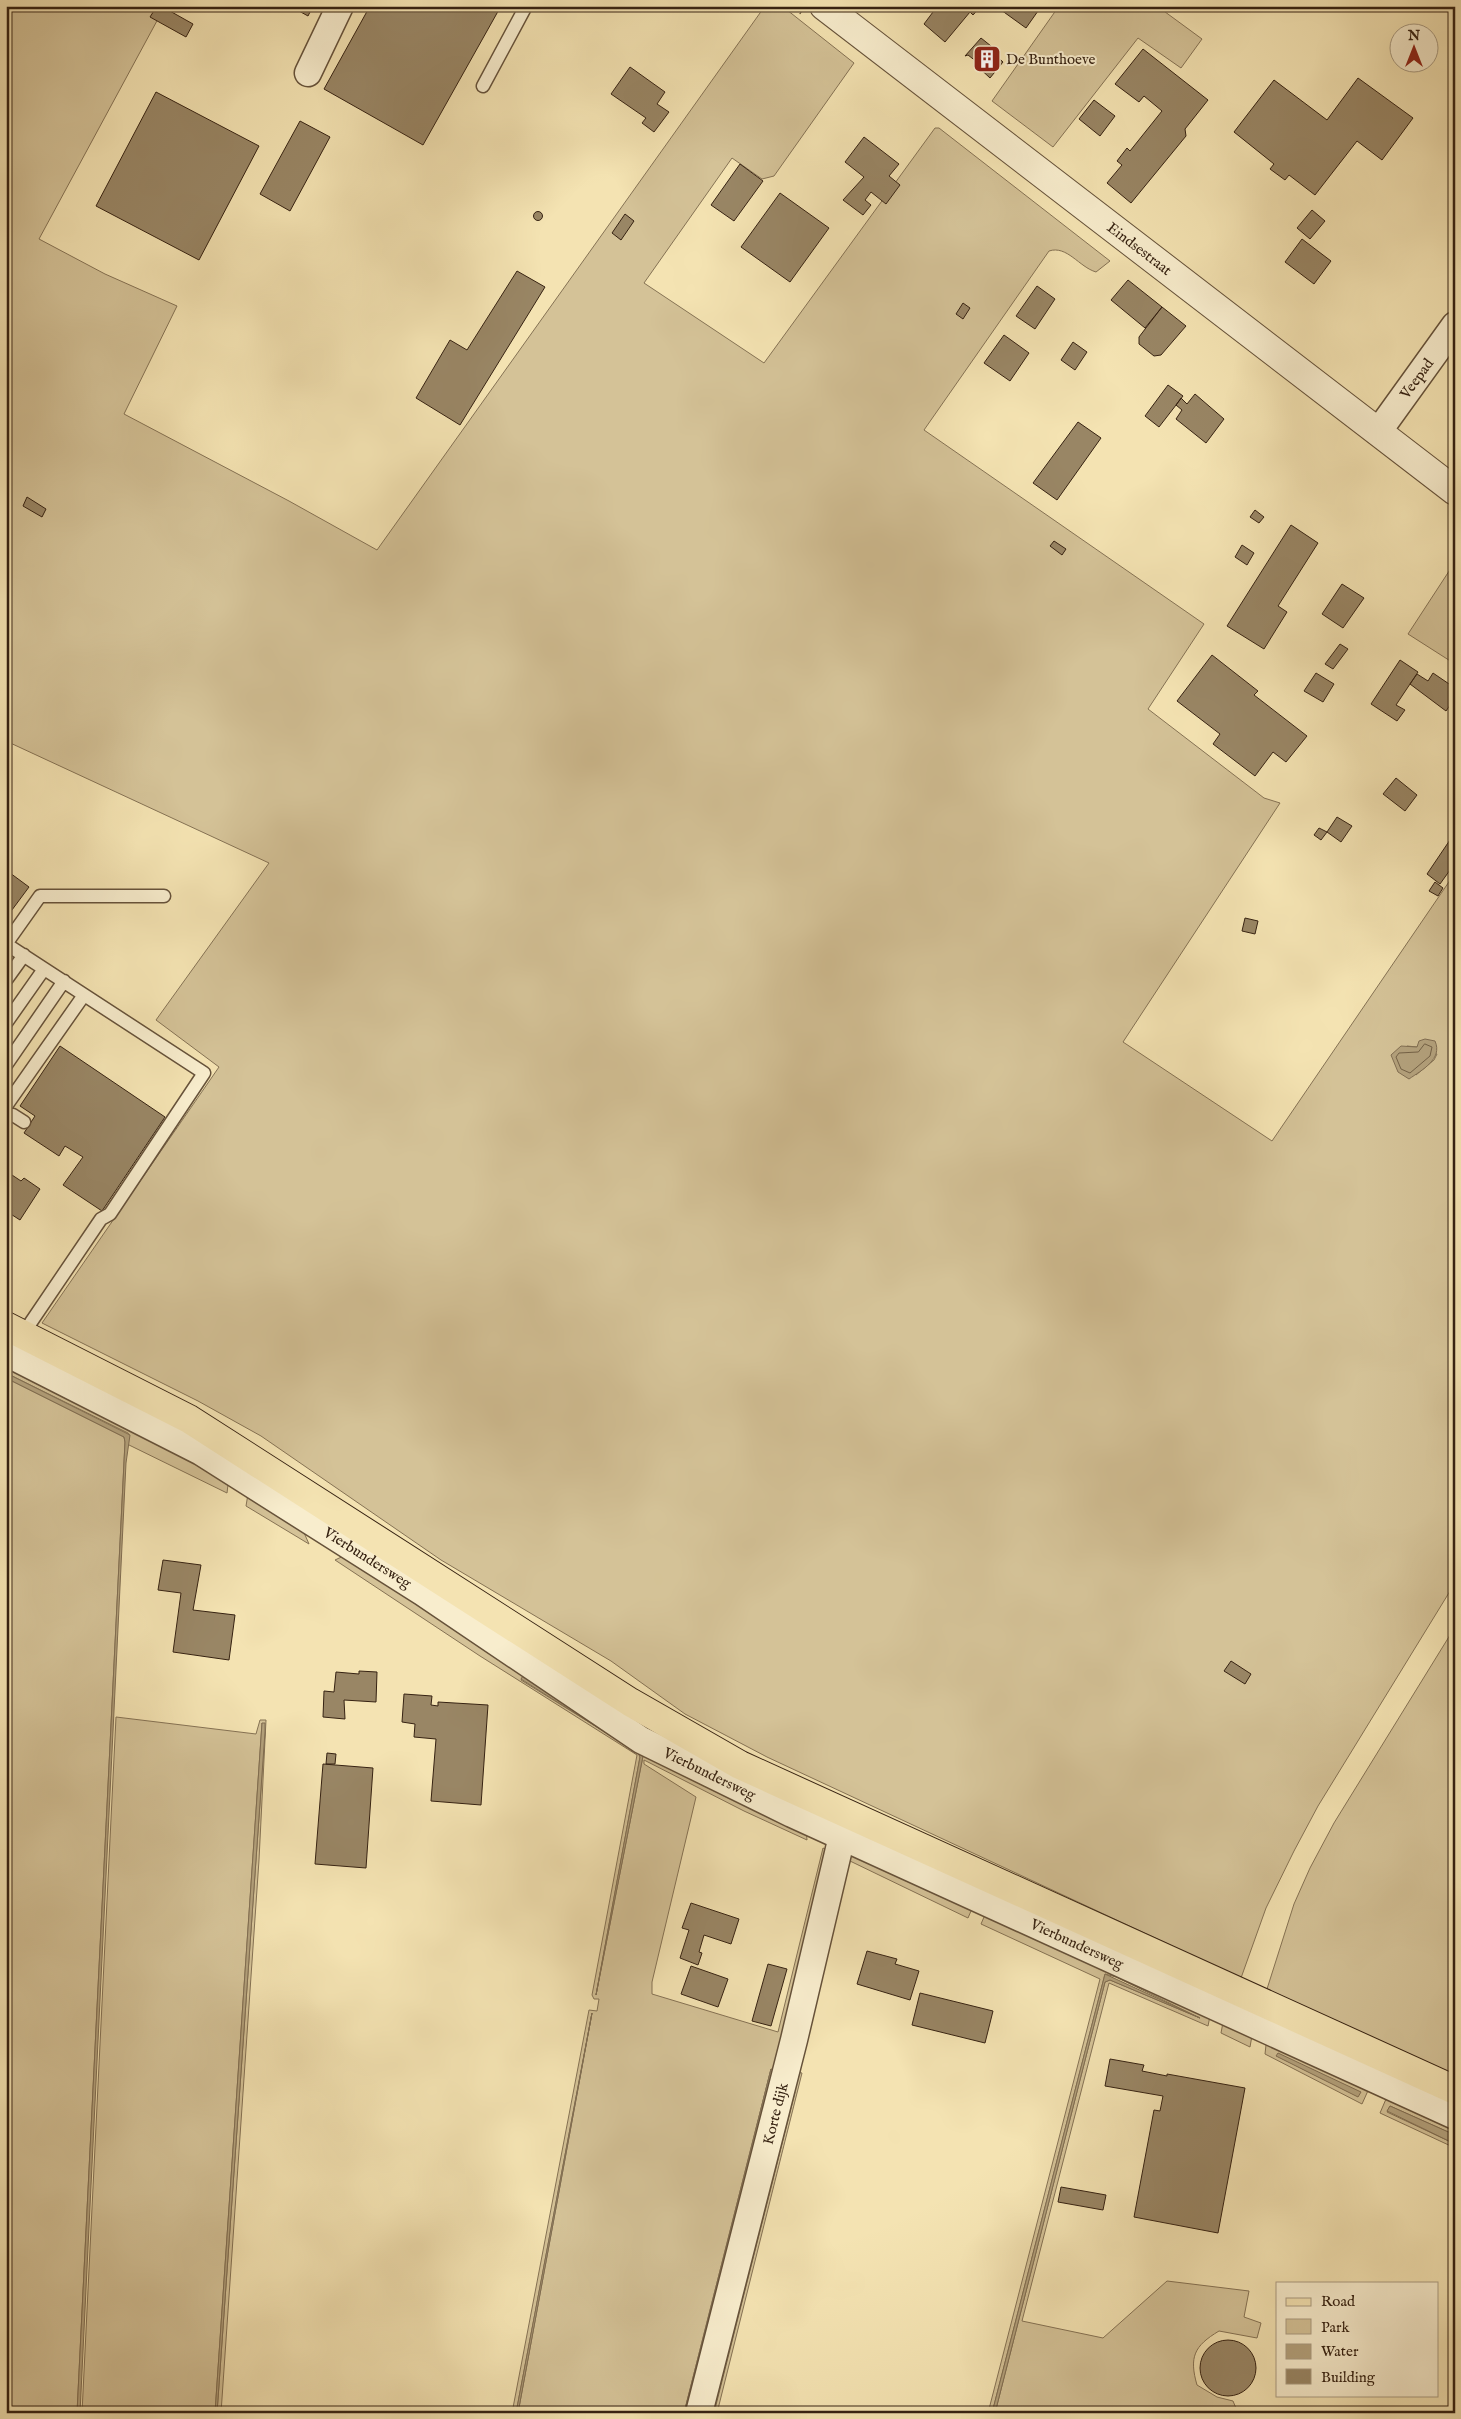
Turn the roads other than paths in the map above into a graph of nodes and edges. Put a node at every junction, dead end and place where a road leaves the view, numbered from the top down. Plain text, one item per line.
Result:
1 (340, 6) edge
2 (526, 6) edge
3 (824, 6) edge
4 (308, 73) dead end
5 (483, 86) dead end
6 (1455, 325) edge
7 (1378, 432) junction
8 (1455, 490) edge
9 (164, 896) dead end
10 (6, 944) edge
11 (24, 955) junction
12 (44, 969) junction
13 (6, 980) edge
14 (64, 982) junction
15 (84, 995) junction
16 (6, 1023) edge
17 (6, 1065) edge
18 (6, 1106) edge
19 (6, 1114) edge
20 (24, 1122) dead end
21 (12, 1338) edge
22 (846, 1826) junction
23 (1455, 2090) edge
24 (1455, 2116) edge
25 (699, 2413) edge

1 - 4 street
2 - 5 lane
3 - 7 street, Eindsestraat
6 - 7 street, Veepad
7 - 8 street, Eindsestraat
9 - 10 lane
10 - 11 lane
11 - 12 lane
11 - 13 lane
12 - 14 lane
12 - 16 lane
14 - 15 lane
14 - 17 lane
15 - 18 lane
15 - 21 lane
19 - 20 lane
21 - 22 main road, Vierbundersweg
22 - 23 main road, Vierbundersweg
22 - 24 street, Vierbundersweg
22 - 25 street, Korte dijk

